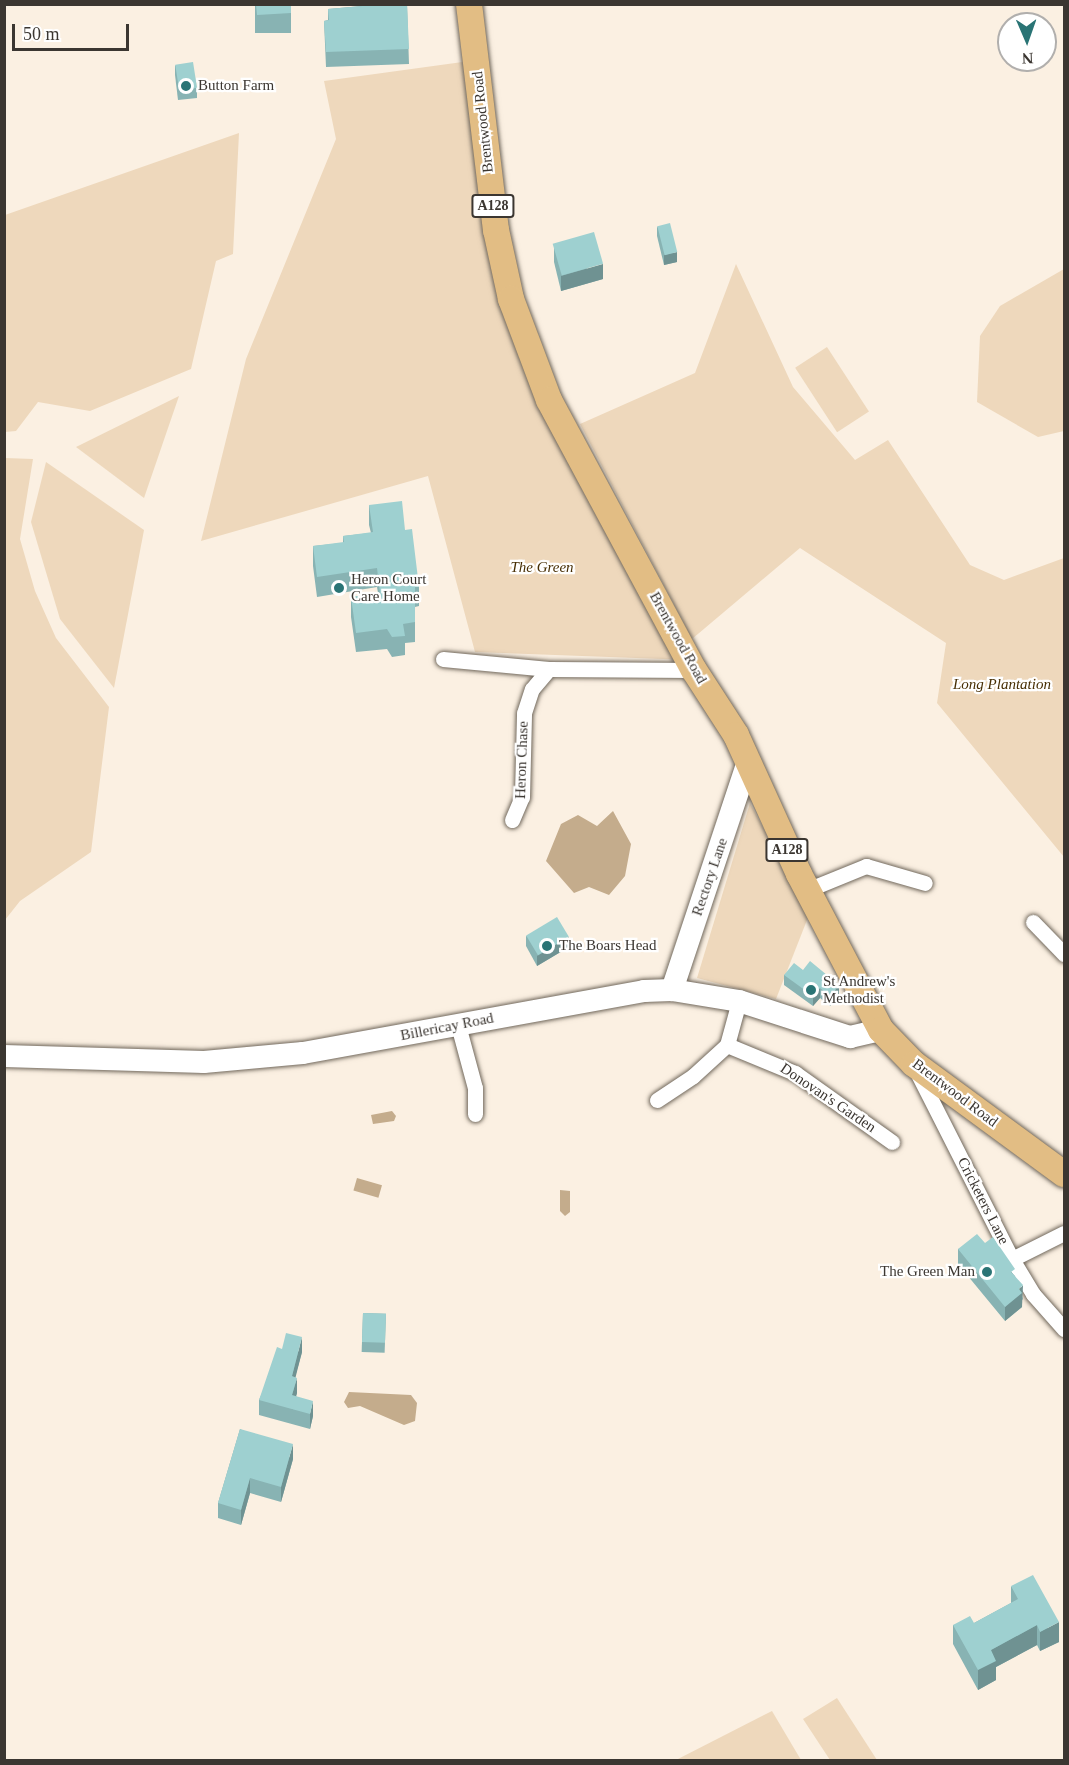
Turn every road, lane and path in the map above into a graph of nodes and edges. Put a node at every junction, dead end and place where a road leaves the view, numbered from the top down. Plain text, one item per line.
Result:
1 (470, 4) edge
2 (443, 659) dead end
3 (549, 669) junction
4 (694, 670) junction
5 (747, 764) junction
6 (512, 820) dead end
7 (925, 883) dead end
8 (807, 890) junction
9 (1033, 922) dead end
10 (1065, 954) edge
11 (672, 990) junction
12 (739, 1001) junction
13 (458, 1025) junction
14 (881, 1030) junction
15 (727, 1045) junction
16 (4, 1056) edge
17 (914, 1064) junction
18 (657, 1100) dead end
19 (475, 1114) dead end
20 (892, 1142) dead end
21 (1065, 1174) edge
22 (1065, 1233) edge
23 (1012, 1258) junction
24 (1065, 1329) edge

1 - 4 main road, Brentwood Road / A128
2 - 3 street
3 - 4 street
3 - 6 street, Heron Chase
4 - 5 main road, Brentwood Road / A128
5 - 8 main road, Brentwood Road / A128
5 - 11 street, Rectory Lane
7 - 8 street
8 - 14 main road, Brentwood Road / A128
9 - 10 street
11 - 12 street, Billericay Road
11 - 13 street, Billericay Road
12 - 14 street, Billericay Road
12 - 15 street
13 - 16 street, Billericay Road
13 - 19 street
14 - 17 main road, Brentwood Road / A128
15 - 18 street
15 - 20 street, Donovan's Garden
17 - 21 main road, Brentwood Road / A128
17 - 23 street, Cricketers Lane
22 - 23 street
23 - 24 street, Cricketers Lane

